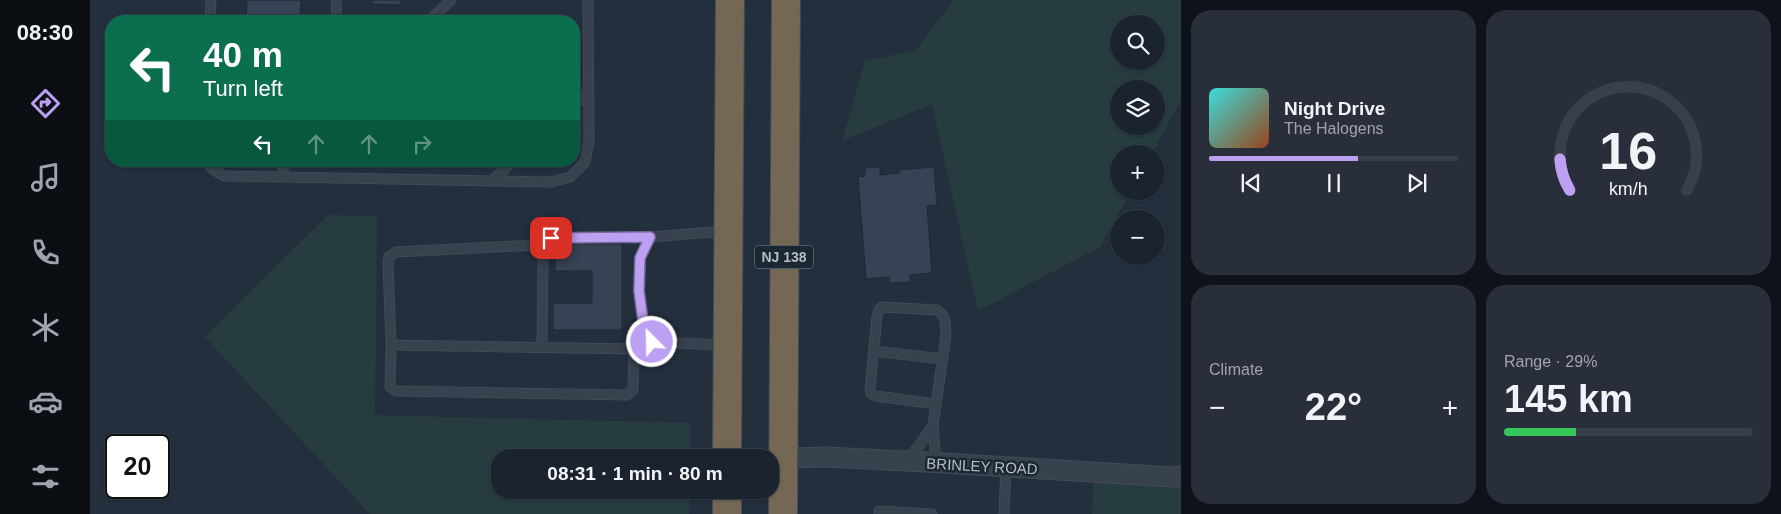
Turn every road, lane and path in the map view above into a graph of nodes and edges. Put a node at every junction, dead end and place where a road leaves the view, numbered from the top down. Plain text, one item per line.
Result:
1 (210, 0) edge
2 (336, 0) edge
3 (451, 0) edge
4 (588, 0) edge
5 (730, 0) edge
6 (786, 0) edge
7 (210, 15) edge
8 (337, 15) edge
9 (435, 15) edge
10 (588, 92) junction
11 (580, 100) edge
12 (211, 167) edge
13 (283, 167) edge
14 (507, 167) edge
15 (580, 167) edge
16 (580, 167) edge
17 (283, 177) junction
18 (492, 181) junction
19 (728, 231) junction
20 (650, 237) junction
21 (536, 245) junction
22 (652, 342) junction
23 (391, 345) junction
24 (728, 345) junction
25 (542, 348) junction
26 (634, 349) junction
27 (874, 351) junction
28 (942, 359) junction
29 (936, 404) junction
30 (934, 425) junction
31 (727, 449) edge
32 (783, 458) junction
33 (905, 462) junction
34 (936, 462) junction
35 (1006, 467) junction
36 (1181, 476) edge
37 (727, 499) edge
38 (726, 514) edge
39 (783, 514) edge
40 (879, 514) edge
41 (932, 514) edge
42 (1004, 514) edge

1 - 7 lane
2 - 8 lane
3 - 9 lane
4 - 10 lane
5 - 19 highway
6 - 32 highway, NJ 138
10 - 11 lane
10 - 16 lane
12 - 17 lane
13 - 17 lane
14 - 18 lane
15 - 18 lane
17 - 18 lane
19 - 20 lane
19 - 24 highway
20 - 21 lane
20 - 22 lane
21 - 23 lane
21 - 25 lane
22 - 24 lane
22 - 26 lane
23 - 25 lane
23 - 26 lane
24 - 31 highway
25 - 26 lane
27 - 28 lane
27 - 28 lane
27 - 29 lane
28 - 29 lane
29 - 30 lane
30 - 33 lane
30 - 34 lane
32 - 33 street, BRINLEY ROAD
32 - 39 highway, NJ 138
33 - 34 street, BRINLEY ROAD
34 - 35 street, BRINLEY ROAD
35 - 36 street, BRINLEY ROAD
35 - 42 lane
37 - 38 highway
40 - 41 lane

